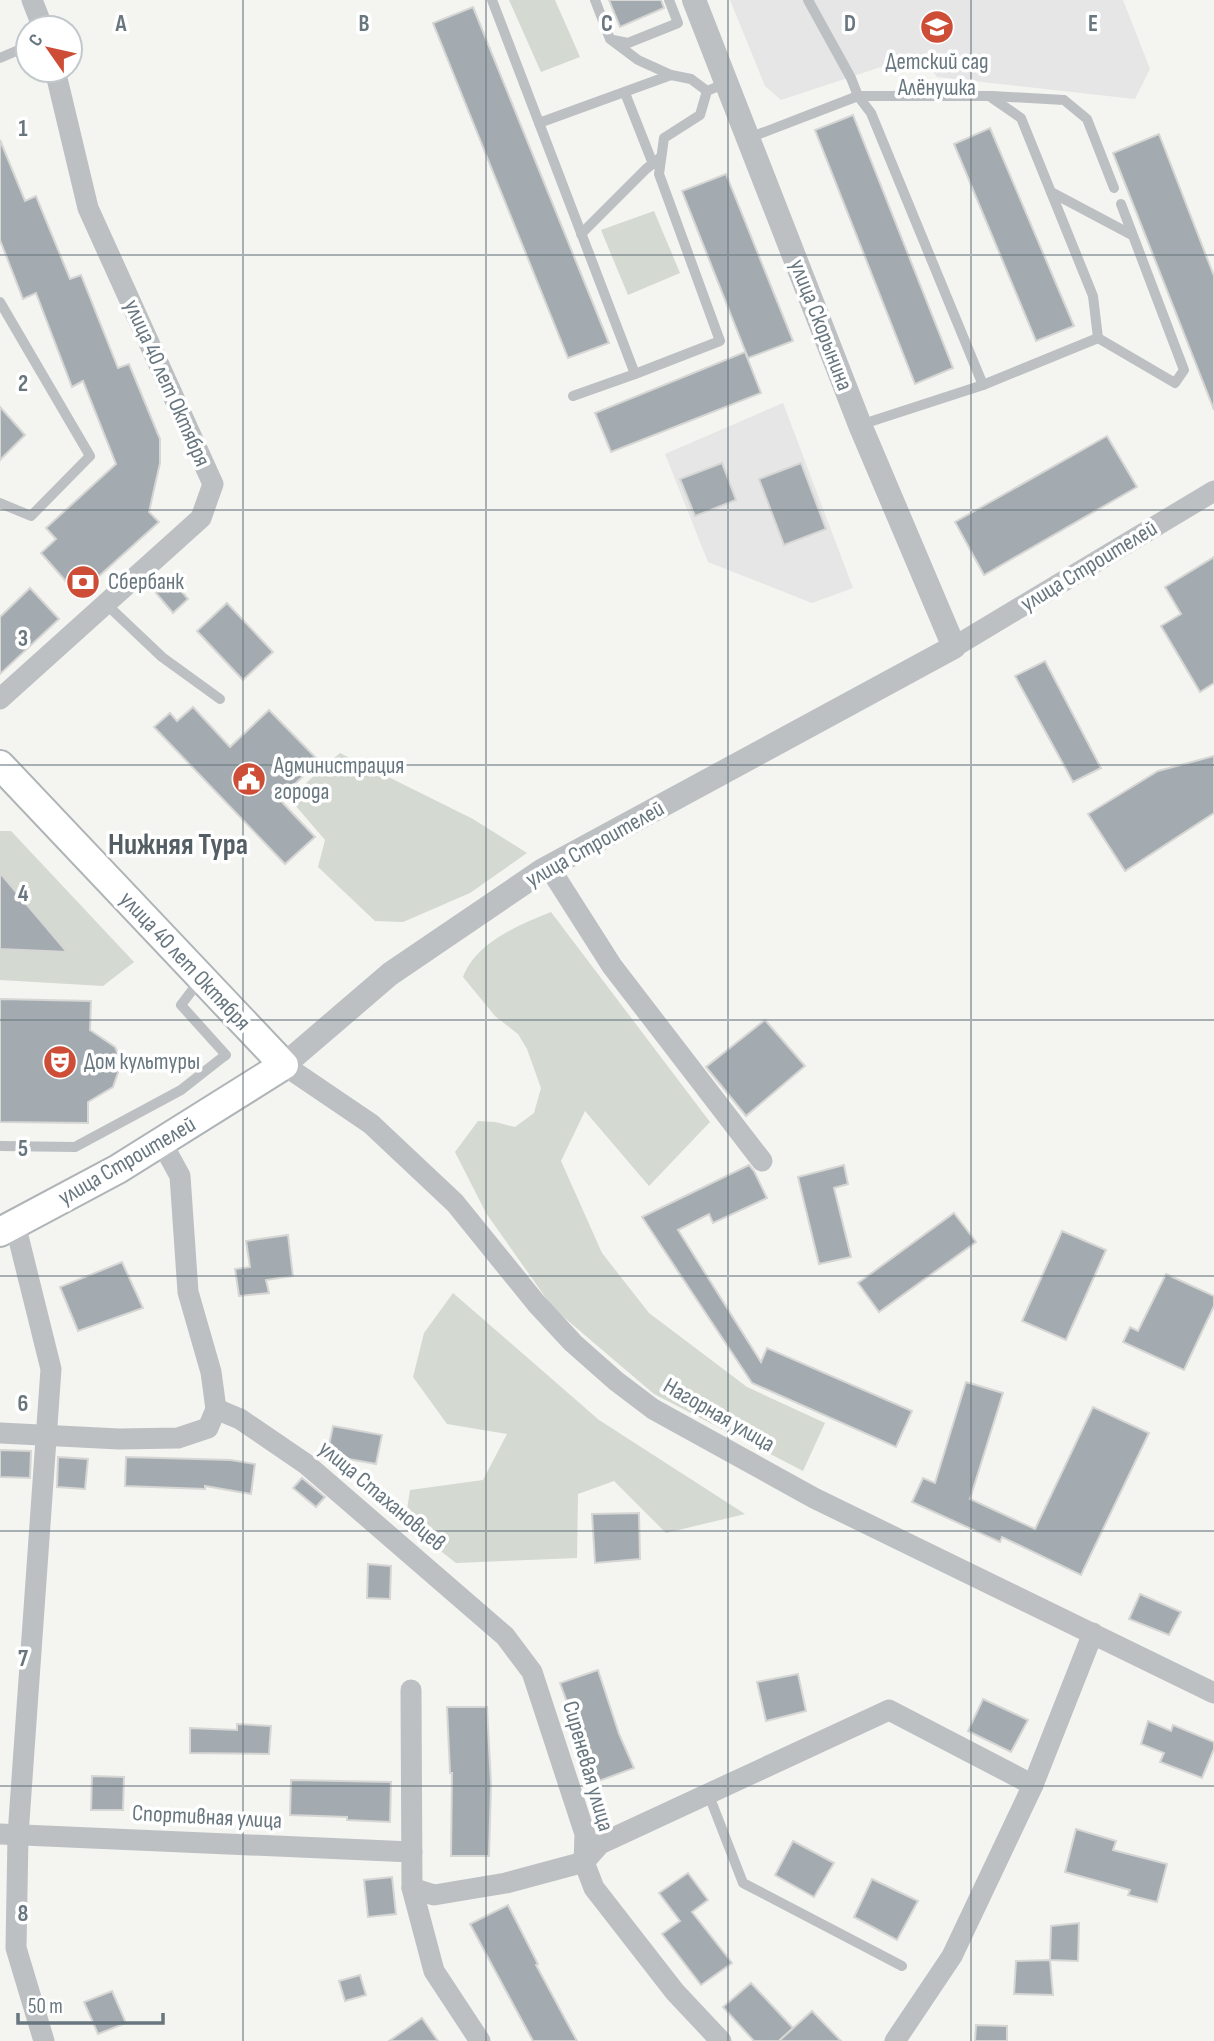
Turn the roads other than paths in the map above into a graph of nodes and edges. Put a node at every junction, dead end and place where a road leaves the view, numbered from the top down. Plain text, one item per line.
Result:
1 (492, 0) edge
2 (595, 0) edge
3 (668, 0) edge
4 (694, 0) edge
5 (807, 0) edge
6 (610, 39) junction
7 (671, 75) junction
8 (58, 84) edge
9 (717, 87) junction
10 (625, 93) junction
11 (858, 96) junction
12 (989, 96) junction
13 (539, 123) junction
14 (749, 138) junction
15 (657, 161) junction
16 (1114, 187) dead end
17 (1051, 192) junction
18 (1121, 204) dead end
19 (581, 234) junction
20 (1132, 235) junction
21 (0, 302) edge
22 (1098, 338) junction
23 (635, 374) junction
24 (983, 385) junction
25 (573, 397) dead end
26 (860, 425) junction
27 (1214, 491) edge
28 (0, 503) edge
29 (105, 603) junction
30 (954, 647) junction
31 (0, 699) edge
32 (220, 699) dead end
33 (0, 765) edge
34 (549, 867) junction
35 (202, 978) junction
36 (284, 1065) junction
37 (162, 1143) junction
38 (0, 1146) edge
39 (762, 1161) dead end
40 (7, 1228) edge
41 (216, 1409) junction
42 (0, 1433) edge
43 (46, 1434) junction
44 (1093, 1633) junction
45 (505, 1636) joint
46 (411, 1690) dead end
47 (1214, 1693) edge
48 (1033, 1784) junction
49 (708, 1793) junction
50 (9, 1834) edge
51 (412, 1852) junction
52 (584, 1862) junction
53 (412, 1888) junction
54 (902, 1966) dead end
55 (44, 2041) edge
56 (480, 2041) edge
57 (721, 2041) edge
58 (895, 2041) edge

1 - 13 lane
2 - 6 lane
3 - 6 lane
4 - 9 street, улица Скорынина
5 - 11 lane
6 - 7 lane
7 - 9 lane
7 - 10 lane
8 - 29 street, улица 40 лет Октября
9 - 14 street, улица Скорынина
9 - 15 lane
10 - 13 lane
10 - 15 lane
11 - 12 lane
11 - 14 lane
11 - 24 lane
12 - 16 lane
12 - 17 lane
13 - 19 lane
14 - 26 street, улица Скорынина
15 - 19 lane
15 - 23 lane
17 - 20 lane
17 - 22 lane
18 - 20 lane
19 - 23 lane
20 - 22 lane
21 - 28 lane
22 - 24 lane
23 - 25 lane
24 - 26 lane
26 - 30 street, улица Скорынина
27 - 30 street, улица Строителей
29 - 31 street, улица 40 лет Октября
29 - 32 lane
30 - 34 street, улица Строителей
33 - 35 main road, улица 40 лет Октября
34 - 36 street, улица Строителей
34 - 39 street
35 - 36 main road, улица 40 лет Октября
35 - 38 lane
36 - 37 main road, улица Строителей
36 - 44 street, Нагорная улица
37 - 40 main road, улица Строителей
37 - 41 street
40 - 43 street
41 - 43 street
41 - 45 street, улица Стахановцев
42 - 43 street
43 - 50 street
44 - 47 street, Нагорная улица
44 - 48 street
45 - 52 street, Сиреневая улица
46 - 51 street
48 - 49 street
48 - 58 street
49 - 52 street
49 - 54 lane
50 - 51 street, Спортивная улица
50 - 55 street
51 - 53 street
52 - 53 street
52 - 57 street, Сиреневая улица
53 - 56 street

